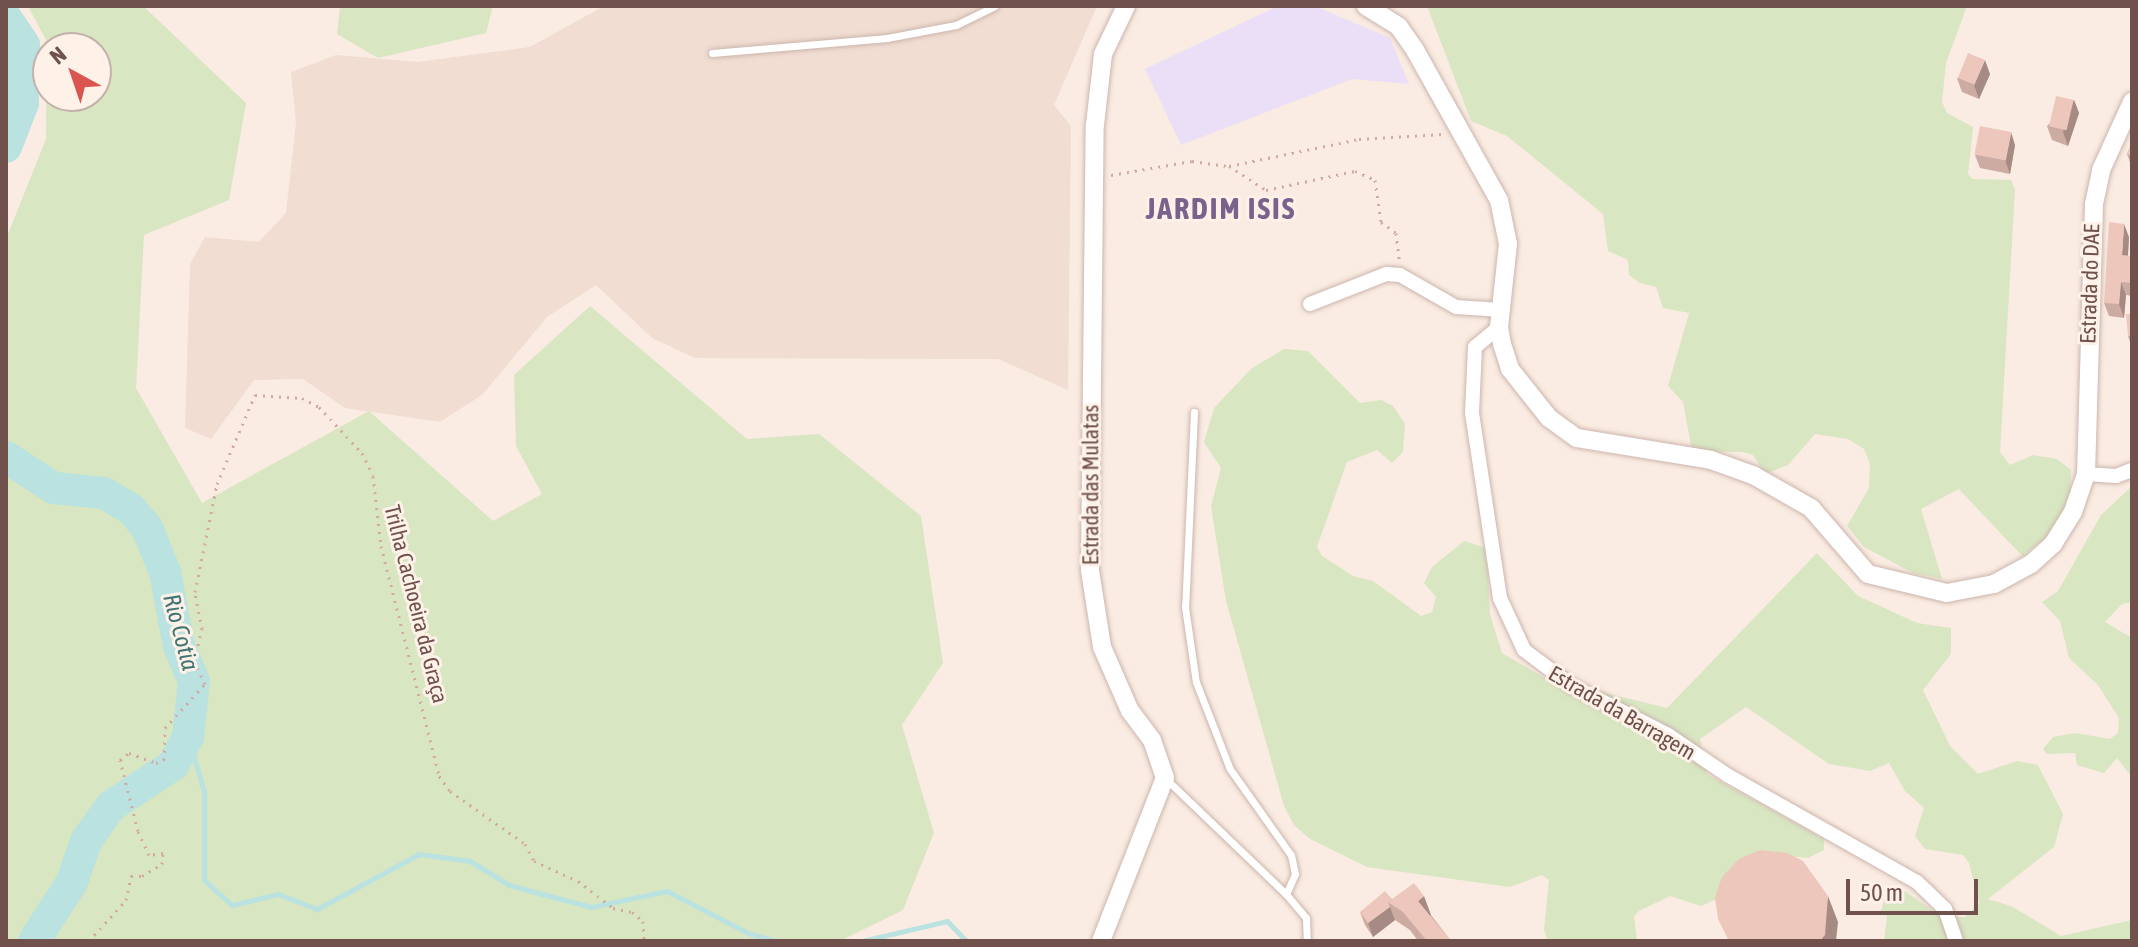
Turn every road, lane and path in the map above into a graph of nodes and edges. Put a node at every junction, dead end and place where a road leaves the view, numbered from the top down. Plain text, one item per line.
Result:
1 (995, 6) edge
2 (1126, 6) edge
3 (1366, 6) edge
4 (712, 53) dead end
5 (2132, 102) edge
6 (1460, 133) junction
7 (1229, 166) junction
8 (1096, 178) junction
9 (1400, 275) junction
10 (1310, 304) dead end
11 (1500, 319) junction
12 (1194, 412) dead end
13 (2132, 470) edge
14 (2086, 474) junction
15 (1165, 778) junction
16 (1286, 894) junction
17 (89, 941) edge
18 (644, 941) edge
19 (1101, 941) edge
20 (1307, 941) edge
21 (1956, 941) edge

1 - 4 lane
2 - 8 street, Estrada das Mulatas
3 - 6 street
5 - 14 street, Estrada do DAE
6 - 7 path
6 - 11 street
7 - 8 path
7 - 9 path
8 - 15 street, Estrada das Mulatas
9 - 10 street
9 - 11 street
11 - 14 street, Estrada do DAE
11 - 21 street, Estrada da Barragem
12 - 16 lane
13 - 14 street
15 - 16 lane
15 - 19 street
16 - 20 lane
17 - 18 path, Trilha Cachoeira da Graça

